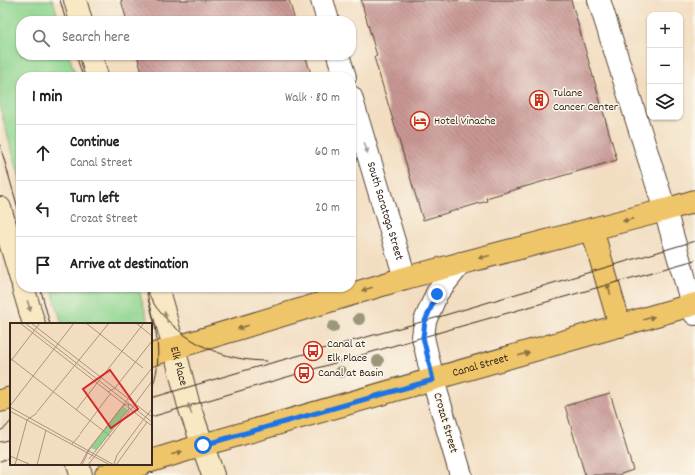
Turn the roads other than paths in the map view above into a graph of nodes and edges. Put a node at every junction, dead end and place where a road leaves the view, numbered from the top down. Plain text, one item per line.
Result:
1 (75, 0) edge
2 (322, 0) edge
3 (599, 0) edge
4 (80, 16) edge
5 (327, 16) edge
6 (92, 60) edge
7 (340, 60) edge
8 (96, 72) edge
9 (343, 72) edge
10 (356, 115) edge
11 (695, 201) edge
12 (0, 208) edge
13 (665, 210) junction
14 (592, 229) junction
15 (16, 262) edge
16 (462, 263) junction
17 (404, 278) junction
18 (25, 292) edge
19 (158, 292) edge
20 (694, 308) edge
21 (34, 323) edge
22 (620, 326) junction
23 (174, 348) junction
24 (152, 355) edge
25 (433, 380) junction
26 (10, 398) edge
27 (0, 401) edge
28 (203, 445) junction
29 (152, 461) edge
30 (78, 465) edge
31 (139, 465) edge
32 (81, 475) edge
33 (106, 475) edge
34 (213, 475) edge
35 (461, 475) edge

1 - 4 main road
2 - 5 street
3 - 13 street
6 - 8 main road
7 - 9 street
10 -> 17 street, South Saratoga Street
11 - 13 main road
12 - 15 main road
13 -> 14 main road
13 - 20 street
14 -> 16 main road
22 -> 14 main road
16 - 17 main road
16 - 25 street, Crozat Street
17 -> 23 main road
18 -> 21 main road
23 -> 19 main road, Elk Place
22 -> 20 main road, Canal Street
25 -> 22 main road, Canal Street
23 - 24 main road
28 -> 23 main road, Elk Place
25 - 28 main road, Canal Street
25 - 35 street, Crozat Street
26 - 27 main road
29 -> 28 main road, Canal Street
28 - 34 main road, Elk Place
30 - 32 main road
31 - 33 main road

